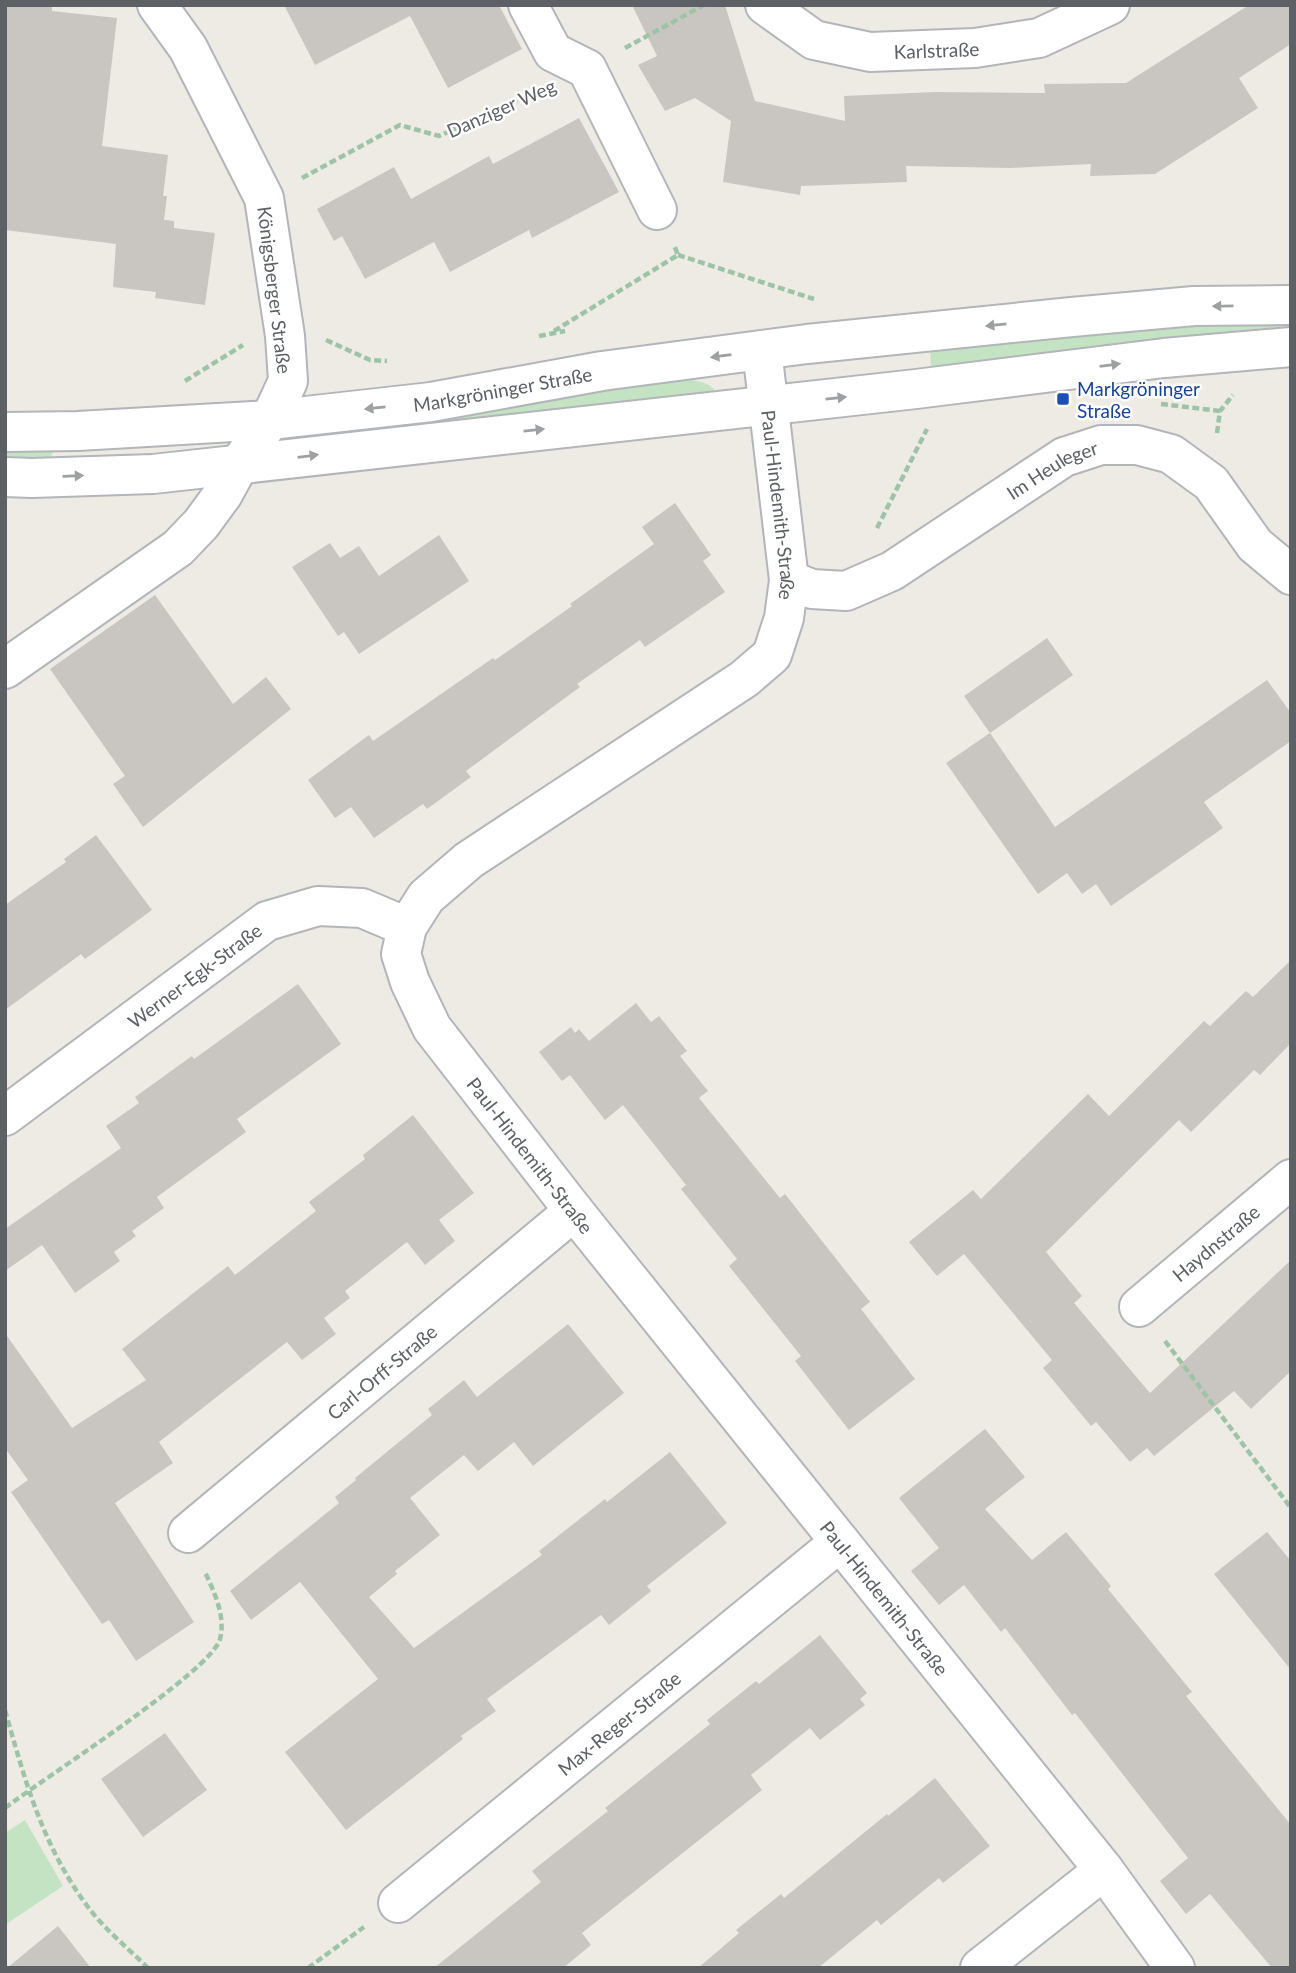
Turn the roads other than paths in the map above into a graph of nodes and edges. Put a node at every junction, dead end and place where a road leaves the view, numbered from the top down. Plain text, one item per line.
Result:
1 (157, 5) edge
2 (528, 5) edge
3 (765, 5) edge
4 (1110, 5) edge
5 (657, 210) road end
6 (1291, 304) edge
7 (1291, 347) edge
8 (762, 351) junction
9 (768, 405) junction
10 (271, 420) junction
11 (5, 432) edge
12 (240, 463) junction
13 (5, 477) edge
14 (1291, 575) edge
15 (789, 580) junction
16 (5, 669) edge
17 (407, 927) junction
18 (5, 1116) edge
19 (1291, 1179) edge
20 (574, 1211) junction
21 (1139, 1307) road end
22 (188, 1533) road end
23 (840, 1542) junction
24 (1104, 1870) junction
25 (398, 1903) road end
26 (980, 1968) edge
27 (1175, 1968) edge

1 - 10 street, Königsberger Straße
2 - 5 street, Danziger Weg
3 - 4 street, Karlstraße
6 -> 8 street, Markgröninger Straße
9 -> 7 street, Markgröninger Straße
8 - 9 street, Paul-Hindemith-Straße
8 -> 10 street, Markgröninger Straße
12 -> 9 street, Markgröninger Straße
9 - 15 street, Paul-Hindemith-Straße
10 - 11 street, Markgröninger Straße
10 - 12 street, Königsberger Straße
13 -> 12 street, Markgröninger Straße
12 - 16 street
14 - 15 street, Im Heuleger
15 - 17 street, Paul-Hindemith-Straße
17 - 18 street, Werner-Egk-Straße
17 - 20 street, Paul-Hindemith-Straße
19 - 21 street, Haydnstraße
20 - 22 street, Carl-Orff-Straße
20 - 23 street, Paul-Hindemith-Straße
23 - 24 street, Paul-Hindemith-Straße
23 - 25 street, Max-Reger-Straße
24 - 26 street
24 - 27 street, Paul-Hindemith-Straße

